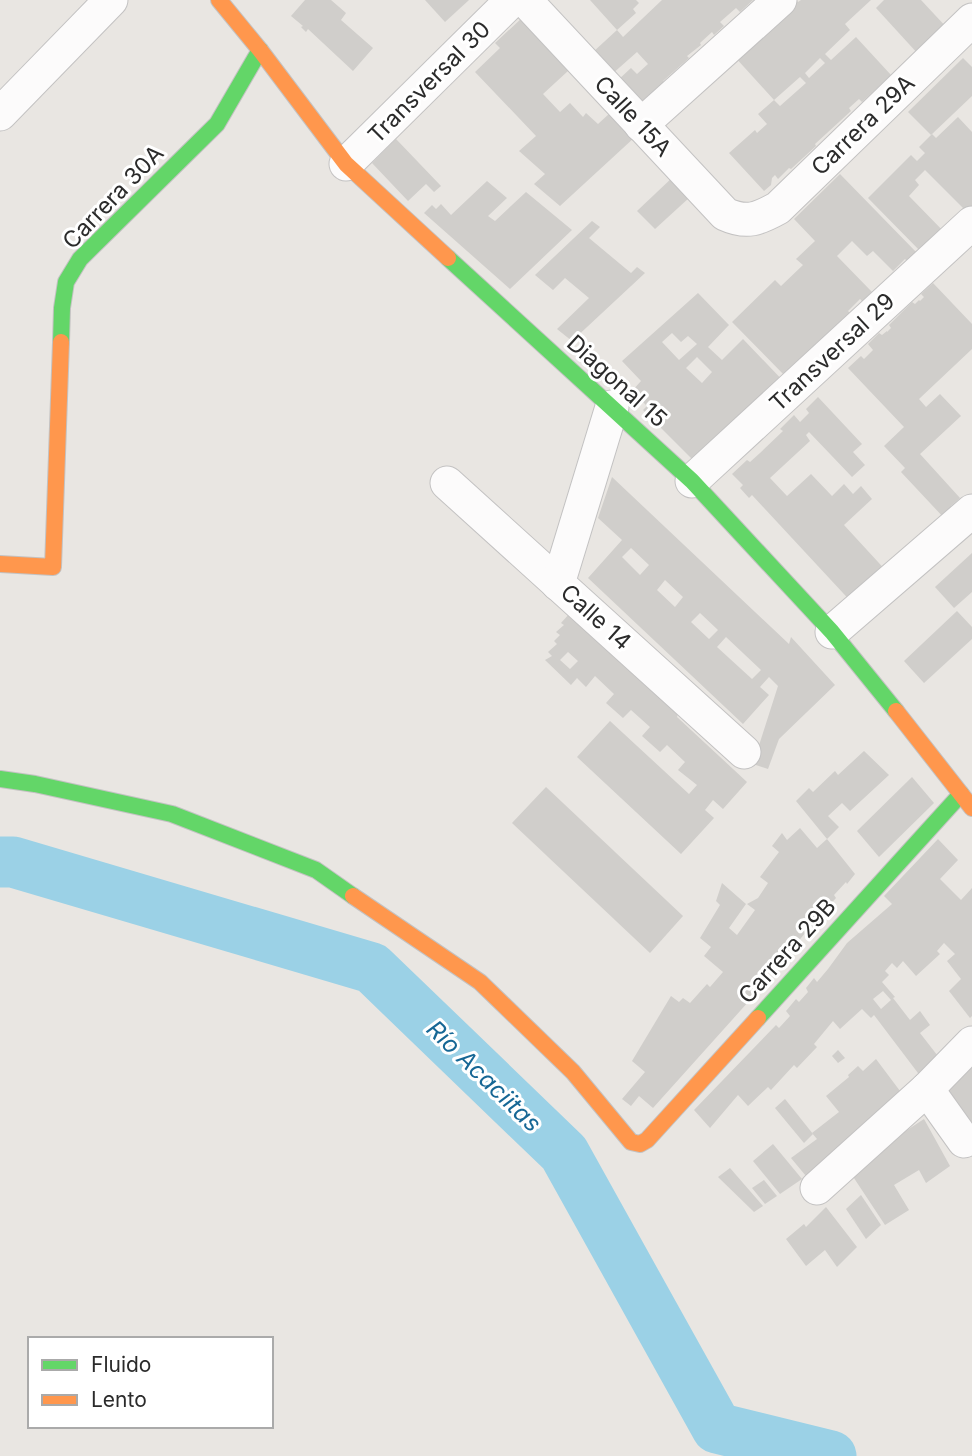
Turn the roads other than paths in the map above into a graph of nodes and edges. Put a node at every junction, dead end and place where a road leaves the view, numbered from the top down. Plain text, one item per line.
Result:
1 (111, 0) edge
2 (219, 0) edge
3 (512, 0) edge
4 (525, 0) edge
5 (780, 0) edge
6 (955, 0) edge
7 (972, 19) edge
8 (260, 50) junction
9 (0, 114) edge
10 (641, 125) junction
11 (346, 164) junction
12 (748, 220) joint
13 (972, 223) edge
14 (612, 407) junction
15 (692, 481) junction
16 (447, 483) dead end
17 (971, 515) edge
18 (0, 564) edge
19 (558, 584) junction
20 (832, 632) junction
21 (744, 752) dead end
22 (0, 779) edge
23 (961, 793) junction
24 (972, 808) edge
25 (972, 1043) edge
26 (927, 1089) junction
27 (964, 1141) dead end
28 (817, 1188) dead end

1 - 9 street
2 - 8 street, Diagonal 15
3 - 11 street, Transversal 30
4 - 10 street, Calle 15A
5 - 10 street
6 - 7 street
7 - 12 street, Carrera 29A
8 - 11 street, Diagonal 15
8 - 18 street, Carrera 30A
10 - 12 street, Calle 15A
11 - 14 street, Diagonal 15
13 - 15 street, Transversal 29
14 - 15 street, Diagonal 15
14 - 19 street
15 - 20 street, Diagonal 15
16 - 19 street, Calle 14
17 - 20 street
19 - 21 street, Calle 14
20 - 23 street, Diagonal 15
22 - 23 street, Carrera 29B
23 - 24 street, Diagonal 15
25 - 26 street
26 - 27 street
26 - 28 street

